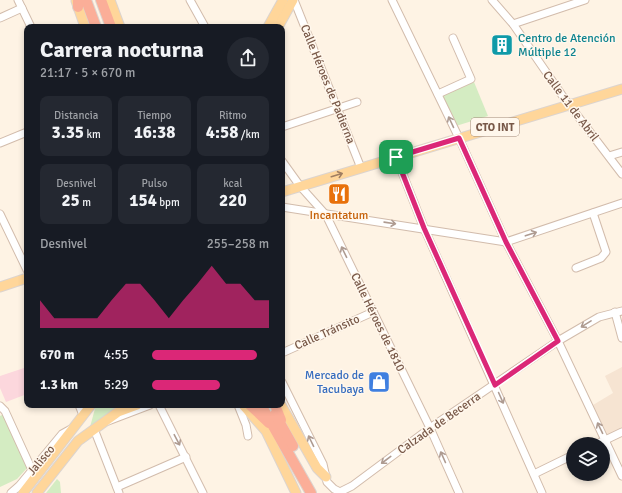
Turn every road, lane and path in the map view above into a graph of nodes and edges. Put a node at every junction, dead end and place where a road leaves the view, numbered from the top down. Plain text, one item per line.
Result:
1 (18, 0) edge
2 (86, 0) edge
3 (190, 0) edge
4 (283, 0) edge
5 (294, 0) edge
6 (392, 0) edge
7 (492, 0) edge
8 (585, 0) edge
9 (104, 1) edge
10 (77, 2) edge
11 (571, 2) edge
12 (22, 8) junction
13 (0, 18) edge
14 (30, 24) edge
15 (84, 24) edge
16 (95, 24) edge
17 (110, 24) edge
18 (118, 24) edge
19 (203, 24) edge
20 (270, 24) edge
21 (280, 24) edge
22 (513, 24) junction
23 (453, 38) dead end
24 (622, 89) edge
25 (438, 94) junction
26 (356, 102) dead end
27 (570, 105) junction
28 (339, 108) junction
29 (285, 126) edge
30 (24, 133) edge
31 (459, 138) junction
32 (0, 143) edge
33 (622, 152) edge
34 (609, 156) junction
35 (396, 157) junction
36 (285, 165) edge
37 (362, 168) junction
38 (622, 174) edge
39 (300, 186) junction
40 (285, 191) edge
41 (622, 204) edge
42 (285, 208) edge
43 (593, 213) junction
44 (0, 214) edge
45 (326, 215) junction
46 (424, 228) junction
47 (506, 242) junction
48 (24, 264) edge
49 (576, 268) dead end
50 (24, 279) edge
51 (0, 287) edge
52 (373, 312) junction
53 (618, 312) edge
54 (622, 338) edge
55 (558, 341) junction
56 (285, 352) edge
57 (495, 385) junction
58 (285, 388) edge
59 (0, 408) edge
60 (80, 408) edge
61 (89, 408) edge
62 (129, 408) edge
63 (142, 408) edge
64 (161, 408) edge
65 (239, 408) edge
66 (246, 408) edge
67 (253, 408) edge
68 (263, 408) edge
69 (271, 408) edge
70 (276, 408) edge
71 (283, 408) edge
72 (83, 415) junction
73 (102, 423) junction
74 (430, 428) junction
75 (71, 429) junction
76 (94, 429) junction
77 (275, 429) junction
78 (622, 432) edge
79 (248, 436) dead end
80 (605, 437) edge
81 (610, 438) edge
82 (287, 440) junction
83 (610, 449) edge
84 (186, 457) junction
85 (566, 458) edge
86 (32, 470) junction
87 (534, 474) junction
88 (622, 476) edge
89 (326, 478) junction
90 (118, 490) edge
91 (11, 493) edge
92 (23, 493) edge
93 (37, 493) edge
94 (203, 493) edge
95 (296, 493) edge
96 (311, 493) edge
97 (319, 493) edge
98 (459, 493) edge
99 (542, 493) edge

1 - 12 street
2 - 16 highway
3 - 19 street
4 - 20 main road
5 - 21 main road
5 - 28 street, Calle Héroes de Padierna
6 - 25 street
7 - 22 street, Calle 11 de Abril
8 - 11 street
9 - 17 highway
9 - 18 main road
10 - 15 main road
11 - 22 street
12 - 13 street
12 - 14 street
22 - 27 street, Calle 11 de Abril
23 - 25 street
24 - 27 main road, CTO INT
31 -> 25 street
26 - 28 street
27 - 31 main road, CTO INT
27 - 34 street, Calle 11 de Abril
28 - 29 street
28 - 37 street, Calle Héroes de Padierna
30 - 32 street
31 - 35 main road, CTO INT
31 - 47 street
33 - 34 street
34 - 38 street, Calle 11 de Abril
35 - 37 main road, CTO INT
35 - 46 street
36 - 39 street, Calle Héroes de 1810
39 -> 37 main road, CTO INT
39 - 40 main road, CTO INT
39 - 45 street, Calle Héroes de 1810
41 - 43 street
42 - 45 street
47 -> 43 street
43 - 49 street
44 - 48 street
45 -> 46 street
52 -> 45 street, Calle Héroes de 1810
46 - 47 street
46 - 57 street
47 - 55 street
50 - 51 main road
52 - 56 street, Calle Tránsito
52 - 74 street, Calle Héroes de 1810
53 - 54 street
53 -> 55 street, Calzada de Becerra
55 - 57 street, Calzada de Becerra
80 -> 55 street
57 - 74 street, Calzada de Becerra
57 -> 87 street
89 -> 58 street
59 - 86 street
60 - 72 street
61 - 72 main road
62 - 73 main road
63 - 73 street
64 -> 84 street
65 - 79 street
66 - 95 main road
67 - 77 highway
68 - 77 highway
69 - 82 highway
70 - 82 highway
71 - 89 main road
72 - 75 main road
73 - 76 main road
74 -> 89 street, Calzada de Becerra
98 -> 74 street, Calle Héroes de 1810
75 - 86 street, Jalisco
75 - 92 main road
76 - 90 street
76 - 93 main road
77 - 82 highway
78 - 81 street
82 - 96 highway
82 - 97 highway
83 - 88 street
84 - 90 street
84 - 94 street
85 - 87 street
86 - 91 street, Jalisco
87 - 99 street

